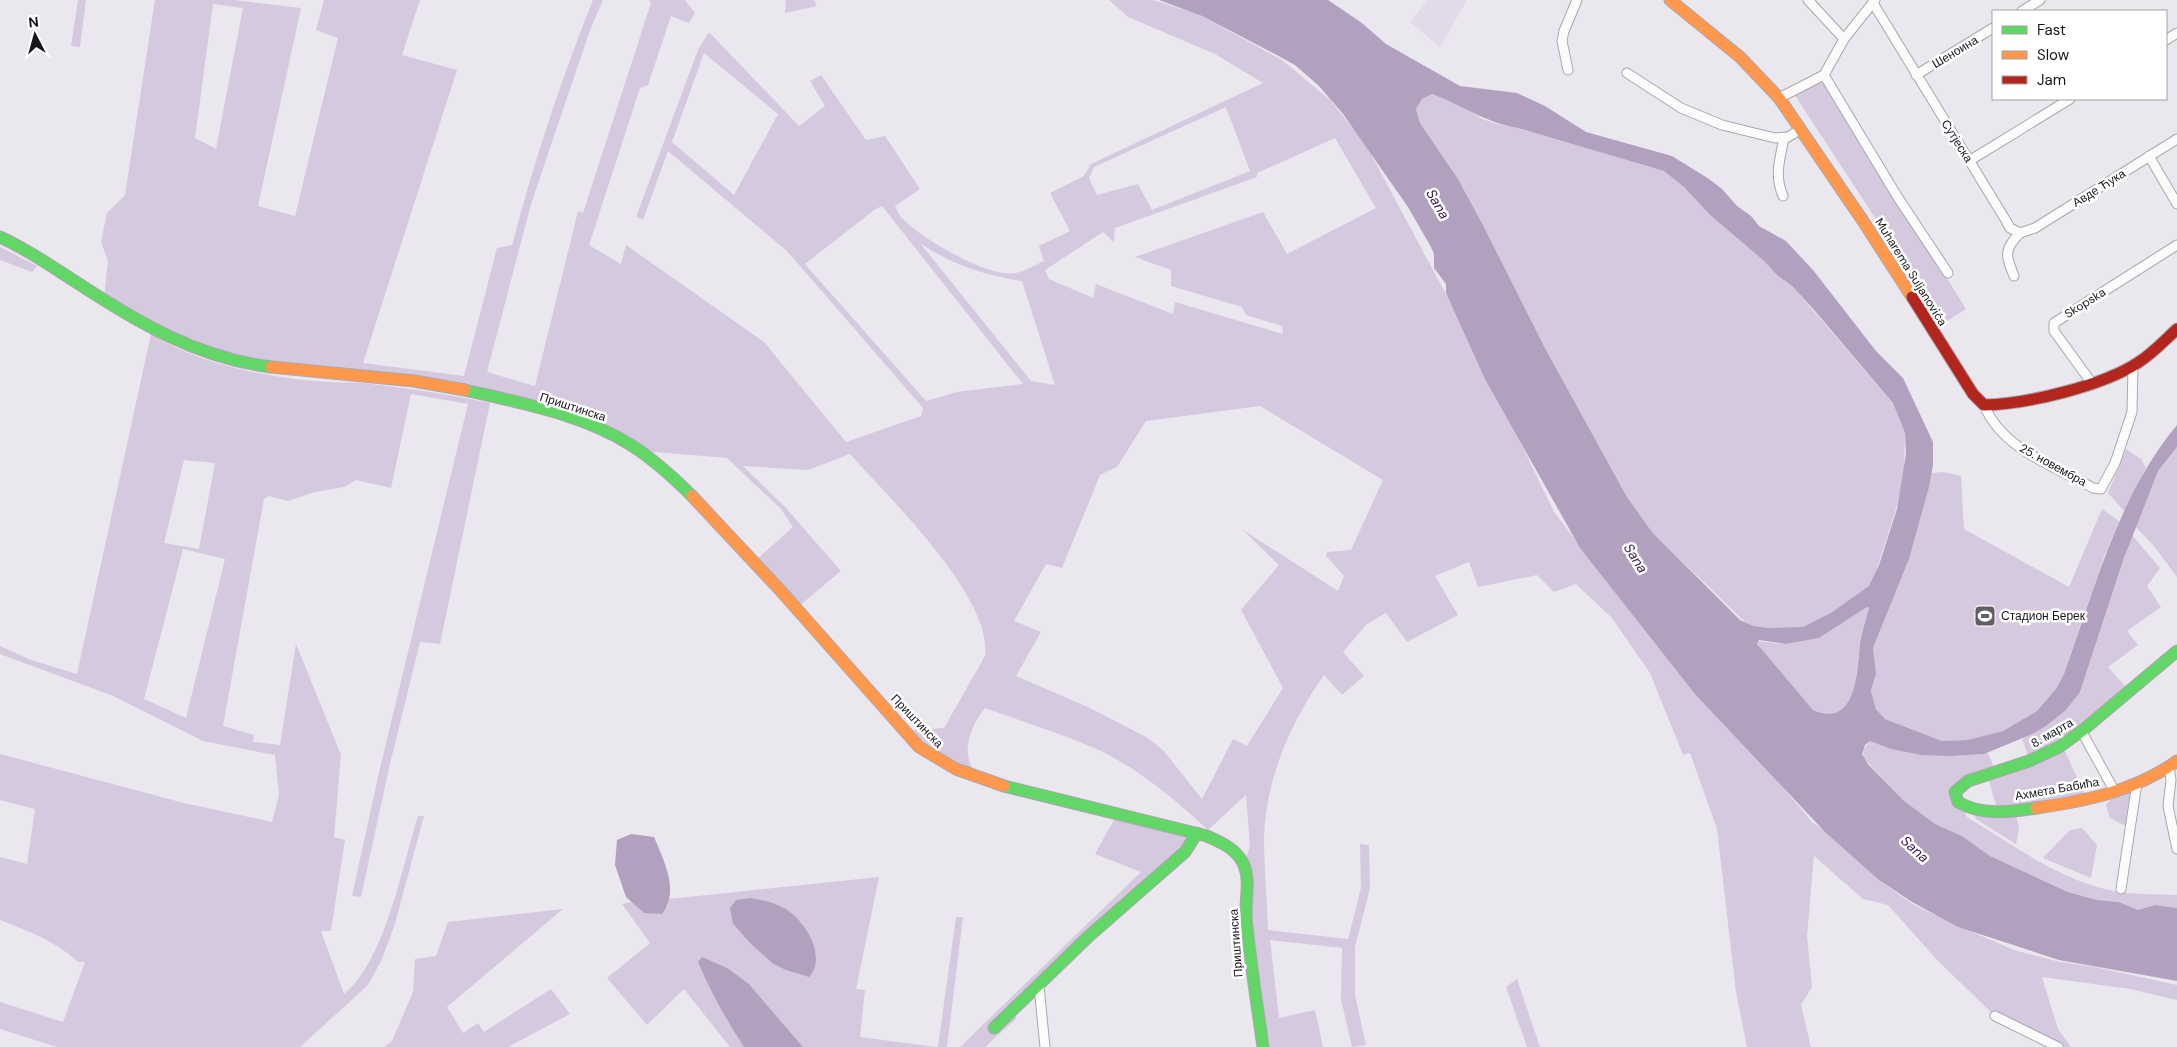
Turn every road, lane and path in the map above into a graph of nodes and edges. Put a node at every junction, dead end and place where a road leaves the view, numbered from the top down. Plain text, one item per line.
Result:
1 (1577, 0) edge
2 (1670, 0) edge
3 (1808, 0) edge
4 (2040, 0) edge
5 (1874, 1) edge
6 (2024, 10) edge
7 (1992, 29) edge
8 (1844, 39) junction
9 (1568, 70) dead end
10 (1627, 73) dead end
11 (1824, 75) junction
12 (1916, 75) junction
13 (1779, 98) junction
14 (2068, 100) edge
15 (1801, 129) junction
16 (1784, 138) junction
17 (2177, 139) edge
18 (2149, 156) junction
19 (1969, 161) junction
20 (1783, 196) dead end
21 (2177, 204) edge
22 (2020, 233) junction
23 (0, 237) edge
24 (2177, 245) edge
25 (1948, 273) dead end
26 (2014, 276) dead end
27 (2177, 329) edge
28 (2133, 366) junction
29 (2091, 382) junction
30 (1984, 405) junction
31 (2177, 651) edge
32 (2082, 732) junction
33 (2173, 764) edge
34 (2137, 783) junction
35 (2115, 792) junction
36 (1981, 812) joint
37 (1197, 833) junction
38 (2177, 849) edge
39 (2121, 889) dead end
40 (1039, 986) junction
41 (1995, 1016) dead end
42 (994, 1028) dead end
43 (1045, 1047) edge
44 (1263, 1047) edge
45 (2058, 1047) edge

1 - 9 street
2 - 13 street, Muharema Suljanovića
3 - 8 street
4 - 6 street
5 - 8 street
5 - 12 street, Сутјеска
7 - 12 street, Шеноина
8 - 11 street
10 - 16 street
11 - 13 street
11 - 25 street
12 - 19 street, Сутјеска
13 - 15 street, Muharema Suljanovića
14 - 19 street
15 - 16 street
15 - 30 street, Muharema Suljanovića
16 - 20 street
17 - 18 street, Авде Ћука
18 - 21 street
18 - 22 street, Авде Ћука
19 - 22 street, Сутјеска
22 - 26 street
23 - 37 street, Приштинска
24 - 29 street, Skopska
27 - 28 street
28 - 29 street
28 - 30 street, 25. новембра
29 - 30 street
31 - 32 street, 8. марта
32 - 35 street
32 - 36 street, 8. марта
33 - 34 street, Ахмета Бабића
33 - 38 street, Ахмета Бабића
34 - 35 street, Ахмета Бабића
34 - 39 street
35 - 36 street, Ахмета Бабића
37 - 40 street
37 - 44 street, Приштинска
40 - 42 street
40 - 43 street
41 - 45 street

